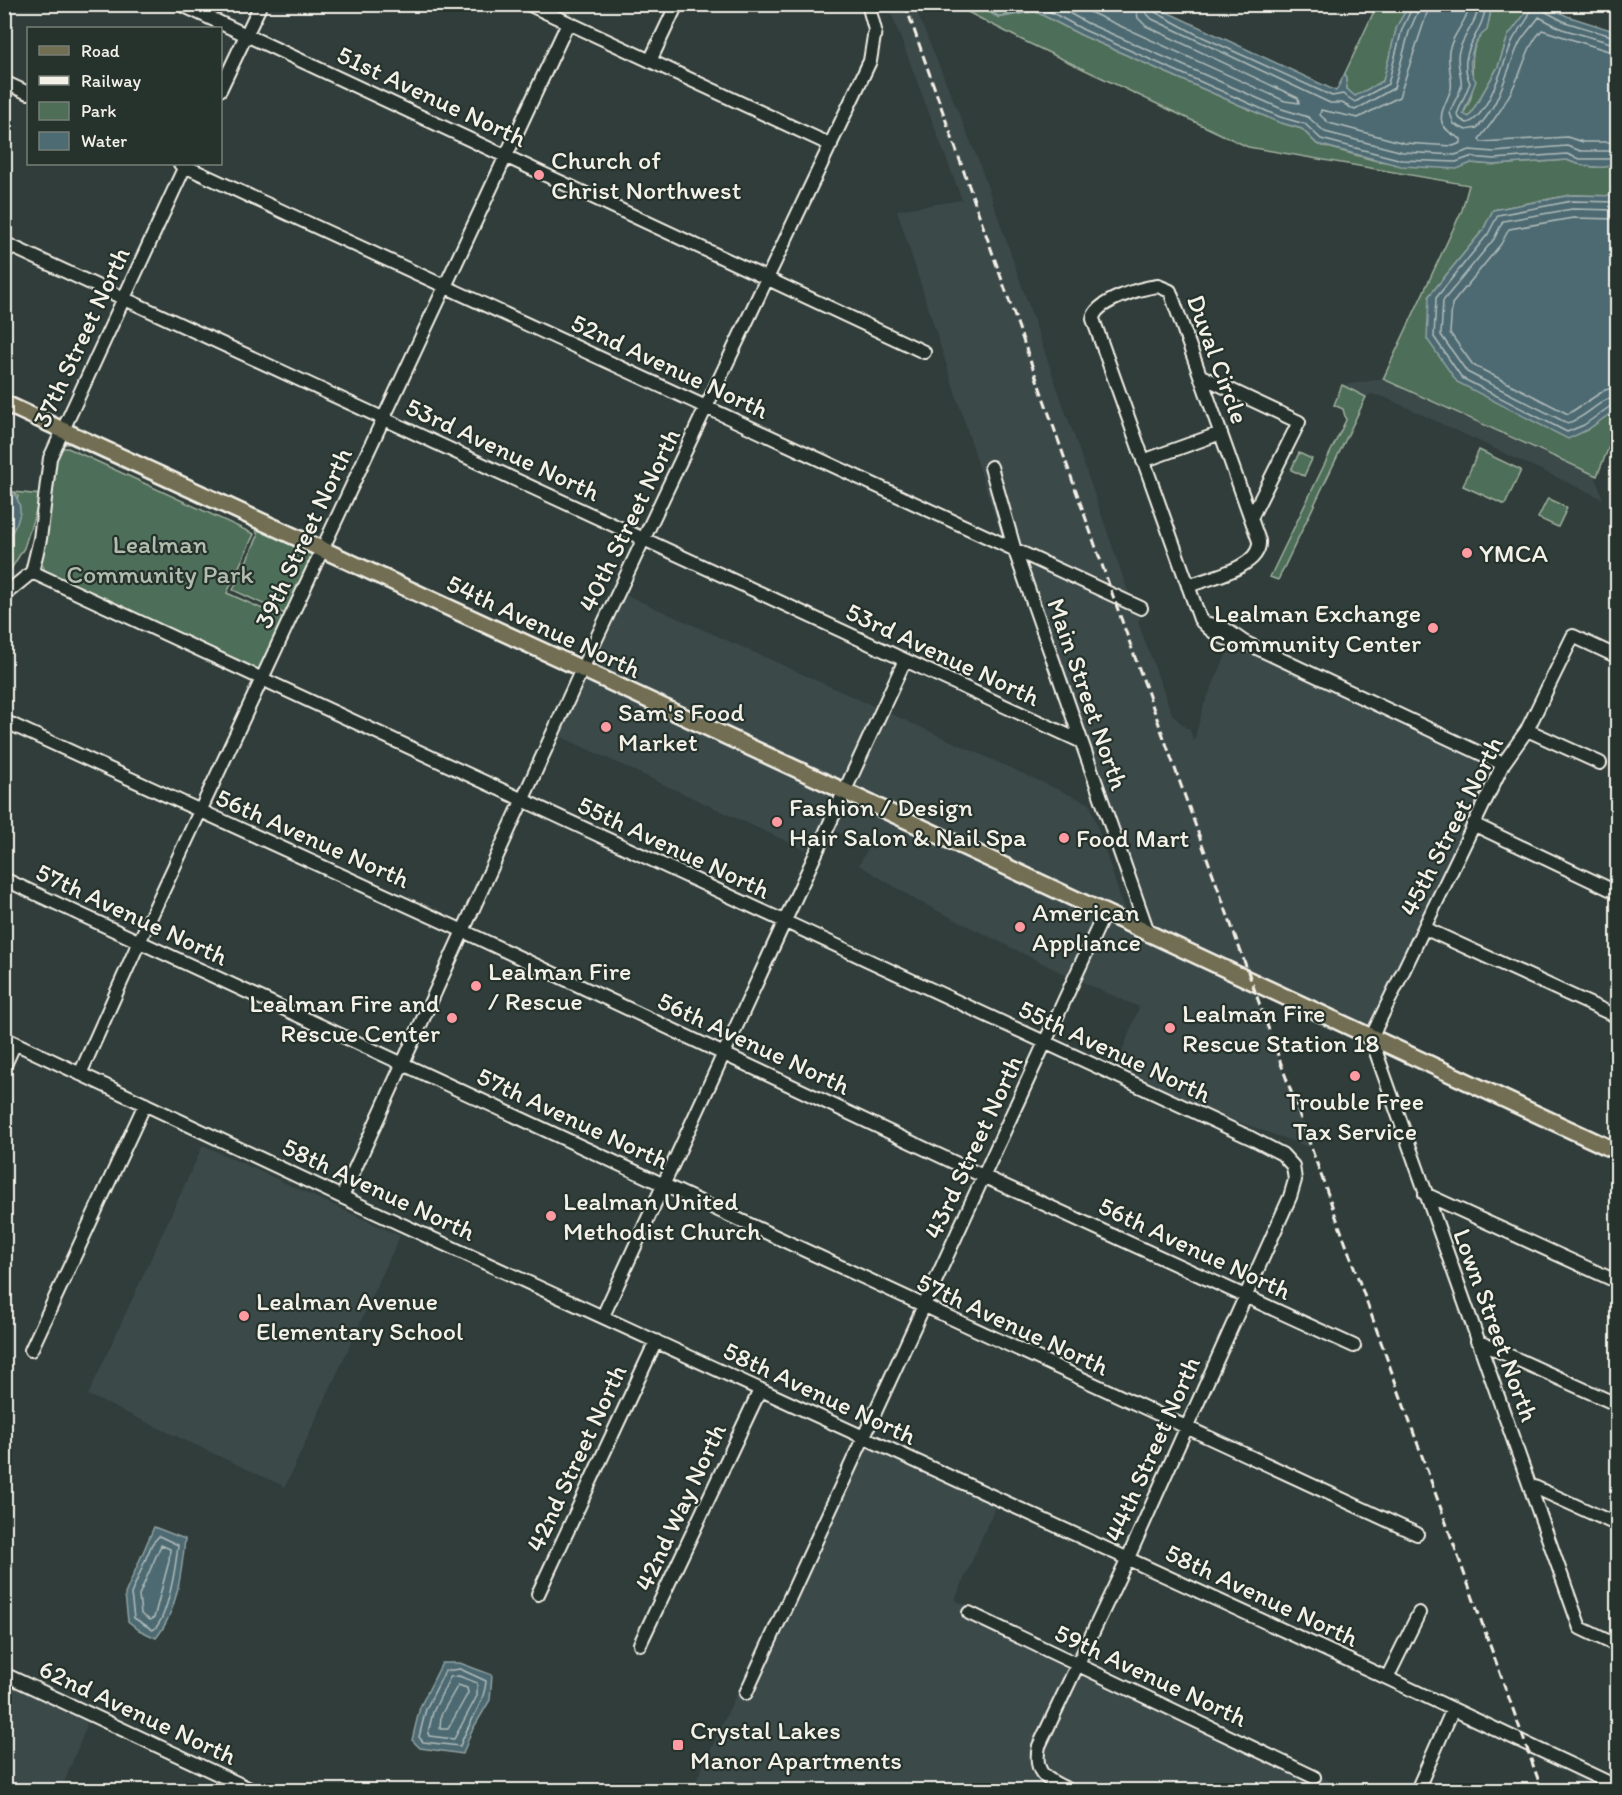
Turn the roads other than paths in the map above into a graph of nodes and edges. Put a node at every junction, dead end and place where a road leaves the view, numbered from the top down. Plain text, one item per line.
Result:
1 (180, 4) edge
2 (261, 4) edge
3 (528, 4) edge
4 (677, 4) edge
5 (868, 4) edge
6 (568, 23) junction
7 (246, 35) junction
8 (650, 61) junction
9 (4, 82) edge
10 (222, 86) edge
11 (27, 93) edge
12 (831, 145) junction
13 (507, 156) junction
14 (184, 165) edge
15 (186, 165) edge
16 (4, 243) edge
17 (770, 278) junction
18 (447, 287) junction
19 (124, 297) junction
20 (924, 352) dead end
21 (1201, 376) junction
22 (4, 403) edge
23 (707, 408) junction
24 (385, 419) junction
25 (61, 429) junction
26 (1221, 433) junction
27 (1143, 461) junction
28 (992, 467) dead end
29 (1251, 518) junction
30 (645, 541) junction
31 (322, 550) junction
32 (1015, 550) junction
33 (32, 572) junction
34 (1188, 586) junction
35 (4, 595) edge
36 (1141, 608) dead end
37 (1617, 657) edge
38 (904, 662) junction
39 (582, 669) junction
40 (261, 681) junction
41 (4, 721) edge
42 (1527, 730) junction
43 (1080, 741) junction
44 (1600, 763) dead end
45 (1503, 764) junction
46 (844, 792) junction
47 (521, 801) junction
48 (200, 811) junction
49 (1473, 824) junction
50 (4, 879) edge
51 (1617, 893) edge
52 (1104, 914) junction
53 (784, 923) junction
54 (1425, 928) junction
55 (461, 930) junction
56 (1149, 935) junction
57 (139, 942) junction
58 (1617, 1017) edge
59 (1371, 1038) junction
60 (10, 1041) edge
61 (1046, 1044) junction
62 (724, 1054) junction
63 (402, 1062) junction
64 (4, 1067) edge
65 (80, 1074) junction
66 (145, 1104) junction
67 (1617, 1152) edge
68 (1293, 1166) joint
69 (985, 1177) junction
70 (664, 1186) junction
71 (1425, 1194) junction
72 (342, 1197) junction
73 (1617, 1282) edge
74 (1247, 1296) junction
75 (924, 1308) junction
76 (603, 1316) junction
77 (656, 1341) junction
78 (1477, 1341) junction
79 (1354, 1346) dead end
80 (31, 1350) dead end
81 (760, 1390) junction
82 (1617, 1405) edge
83 (1185, 1428) junction
84 (864, 1438) junction
85 (1530, 1485) junction
86 (1617, 1525) edge
87 (1416, 1534) dead end
88 (1128, 1558) junction
89 (538, 1594) dead end
90 (969, 1613) dead end
91 (1419, 1613) dead end
92 (640, 1644) dead end
93 (1617, 1646) edge
94 (1077, 1665) junction
95 (4, 1674) edge
96 (1387, 1678) junction
97 (746, 1693) dead end
98 (1453, 1708) junction
99 (1314, 1777) dead end
100 (1617, 1787) edge
101 (252, 1791) edge
102 (1069, 1791) edge
103 (1417, 1791) edge

1 - 7 street, 51st Avenue North
2 - 7 street
3 - 6 street
4 - 8 street
5 - 12 street, 40th Street North
6 - 8 street
6 - 13 street, 39th Street North
7 - 10 street
7 - 13 street, 51st Avenue North
8 - 12 street
9 - 11 street
12 - 17 street, 40th Street North
13 - 17 street, 51st Avenue North
13 - 18 street, 39th Street North
14 - 19 street, 37th Street North
15 - 18 street, 52nd Avenue North
16 - 19 street, 53rd Avenue North
17 - 20 street, 51st Avenue North
17 - 23 street, 40th Street North
18 - 23 street, 52nd Avenue North
18 - 24 street, 39th Street North
19 - 24 street, 53rd Avenue North
19 - 25 street, 37th Street North
21 - 26 street, Duval Circle
21 - 27 street, Duval Circle
21 - 29 street
22 - 25 main road, 54th Avenue North
23 - 30 street, 40th Street North
23 - 32 street, 52nd Avenue North
24 - 30 street, 53rd Avenue North
24 - 31 street, 39th Street North
25 - 31 main road, 54th Avenue North
25 - 33 street, 37th Street North
26 - 27 street
26 - 29 street, Duval Circle
27 - 34 street, Duval Circle
28 - 32 street, Main Street North
29 - 34 street, Duval Circle
30 - 38 street, 53rd Avenue North
30 - 39 street, 40th Street North
31 - 39 main road, 54th Avenue North
31 - 40 street, 39th Street North
32 - 36 street, 52nd Avenue North
32 - 43 street, Main Street North
33 - 35 street
33 - 40 street, 55th Avenue North
34 - 45 street, Duval Circle
37 - 42 street, 45th Street North
38 - 43 street, 53rd Avenue North
38 - 46 street
39 - 46 main road, 54th Avenue North
39 - 47 street, 40th Street North
40 - 47 street, 55th Avenue North
40 - 48 street, 39th Street North
41 - 48 street, 56th Avenue North
42 - 44 street
42 - 45 street, 45th Street North
43 - 56 street, Main Street North
45 - 49 street, 45th Street North
46 - 52 main road, 54th Avenue North
46 - 53 street
47 - 53 street, 55th Avenue North
47 - 55 street, 40th Street North
48 - 55 street, 56th Avenue North
48 - 57 street, 39th Street North
49 - 51 street
49 - 54 street, 45th Street North
50 - 57 street, 57th Avenue North
52 - 56 main road, 54th Avenue North
52 - 61 street, 43rd Street North
53 - 61 street, 55th Avenue North
53 - 62 street
54 - 58 street
54 - 59 street, 45th Street North
55 - 62 street, 56th Avenue North
55 - 63 street, 40th Street North
56 - 59 main road, 54th Avenue North
57 - 63 street, 57th Avenue North
57 - 65 street, 39th Street North
59 - 67 main road, 54th Avenue North
59 - 71 street, Lown Street North
60 - 64 street
60 - 65 street, 58th Avenue North
61 - 68 street, 55th Avenue North
61 - 69 street, 43rd Street North
62 - 69 street, 56th Avenue North
62 - 70 street
63 - 70 street, 57th Avenue North
63 - 72 street, 40th Street North
65 - 66 street, 58th Avenue North
66 - 72 street, 58th Avenue North
66 - 80 street
68 - 74 street, 44th Street North
69 - 74 street, 56th Avenue North
69 - 75 street, 43rd Street North
70 - 75 street, 57th Avenue North
70 - 76 street
71 - 73 street
71 - 78 street, Lown Street North
72 - 76 street, 58th Avenue North
74 - 79 street, 56th Avenue North
74 - 83 street, 44th Street North
75 - 83 street, 57th Avenue North
75 - 84 street, 43rd Street North
76 - 77 street, 58th Avenue North
77 - 81 street, 58th Avenue North
77 - 89 street, 42nd Street North
78 - 82 street
78 - 85 street, Lown Street North
81 - 84 street, 58th Avenue North
81 - 92 street, 42nd Way North
83 - 87 street, 57th Avenue North
83 - 88 street, 44th Street North
84 - 88 street, 58th Avenue North
84 - 97 street, 43rd Street North
85 - 86 street
85 - 93 street, Lown Street North
88 - 94 street, 44th Street North
88 - 96 street, 58th Avenue North
90 - 94 street, 59th Avenue North
91 - 96 street
94 - 99 street, 59th Avenue North
94 - 102 street, 44th Street North
95 - 101 street, 62nd Avenue North
96 - 98 street, 58th Avenue North
98 - 100 street, 58th Avenue North
98 - 103 street

